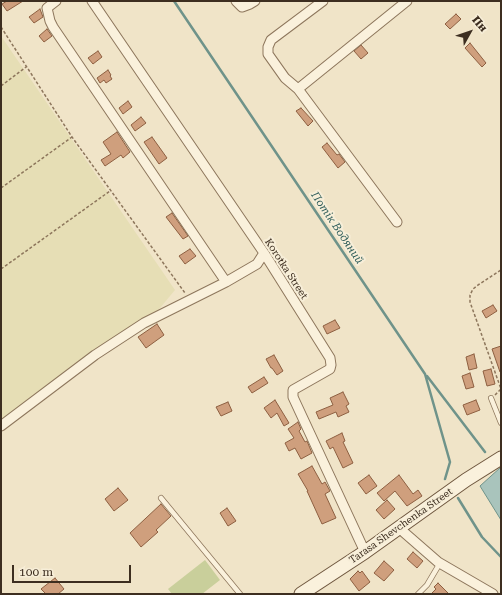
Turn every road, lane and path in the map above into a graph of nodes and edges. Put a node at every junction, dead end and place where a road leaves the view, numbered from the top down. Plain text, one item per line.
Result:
1 (56, 1) edge
2 (92, 1) edge
3 (236, 1) edge
4 (255, 1) edge
5 (323, 1) edge
6 (407, 1) edge
7 (1, 27) edge
8 (27, 66) junction
9 (1, 86) edge
10 (298, 90) junction
11 (72, 137) junction
12 (1, 188) edge
13 (110, 191) junction
14 (396, 222) dead end
15 (264, 253) junction
16 (1, 269) edge
17 (501, 270) edge
18 (226, 282) junction
19 (190, 300) junction
20 (491, 398) joint
21 (501, 423) edge
22 (1, 426) edge
23 (501, 458) edge
24 (161, 498) dead end
25 (399, 528) junction
26 (365, 552) junction
27 (440, 563) junction
28 (240, 594) edge
29 (301, 594) edge
30 (418, 594) edge
31 (493, 594) edge

1 - 18 street
2 - 15 street, Korotka Street
3 - 4 street
5 - 10 street
6 - 10 street
7 - 8 path
8 - 9 path
8 - 11 path
10 - 14 street
11 - 12 path
11 - 13 path
13 - 16 path
13 - 19 path
15 - 18 street
15 - 26 street, Korotka Street
17 - 20 path
18 - 19 street
19 - 22 street
20 - 21 lane
23 - 25 street, Tarasa Shevchenka Street
24 - 28 lane
25 - 26 street, Tarasa Shevchenka Street
25 - 27 street
26 - 29 street, Tarasa Shevchenka Street
27 - 30 lane
27 - 31 street

